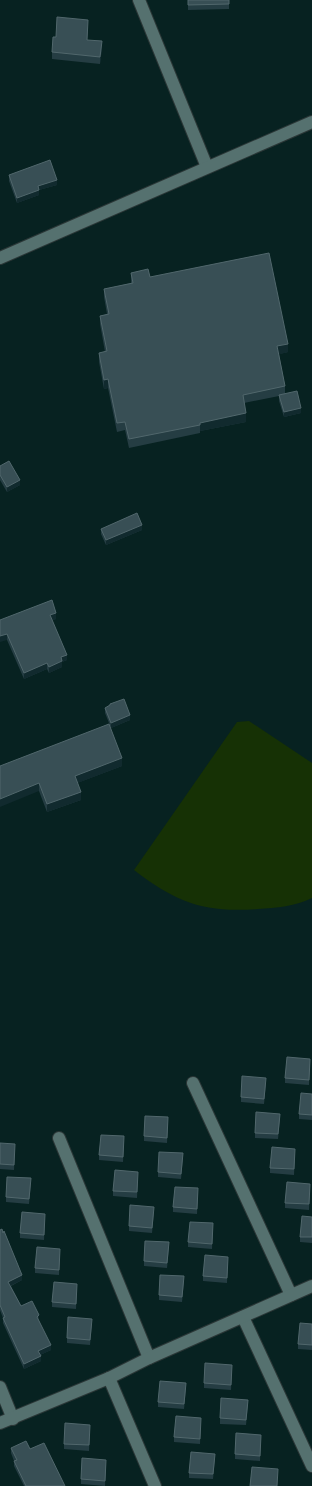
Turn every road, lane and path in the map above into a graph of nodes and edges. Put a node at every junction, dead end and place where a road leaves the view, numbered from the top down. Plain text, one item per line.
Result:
1 (139, 0) edge
2 (312, 122) edge
3 (207, 167) junction
4 (0, 258) edge
5 (193, 1083) dead end
6 (59, 1138) dead end
7 (312, 1286) edge
8 (291, 1295) junction
9 (243, 1317) junction
10 (149, 1358) junction
11 (109, 1378) junction
12 (0, 1387) edge
13 (12, 1419) junction
14 (0, 1423) edge
15 (312, 1466) edge
16 (155, 1486) edge

1 - 3 street
2 - 3 street
3 - 4 street
5 - 8 street
6 - 10 street
7 - 8 street
8 - 9 street
9 - 10 street
9 - 15 street
10 - 11 street
11 - 13 street
11 - 16 street
12 - 13 street
13 - 14 street

